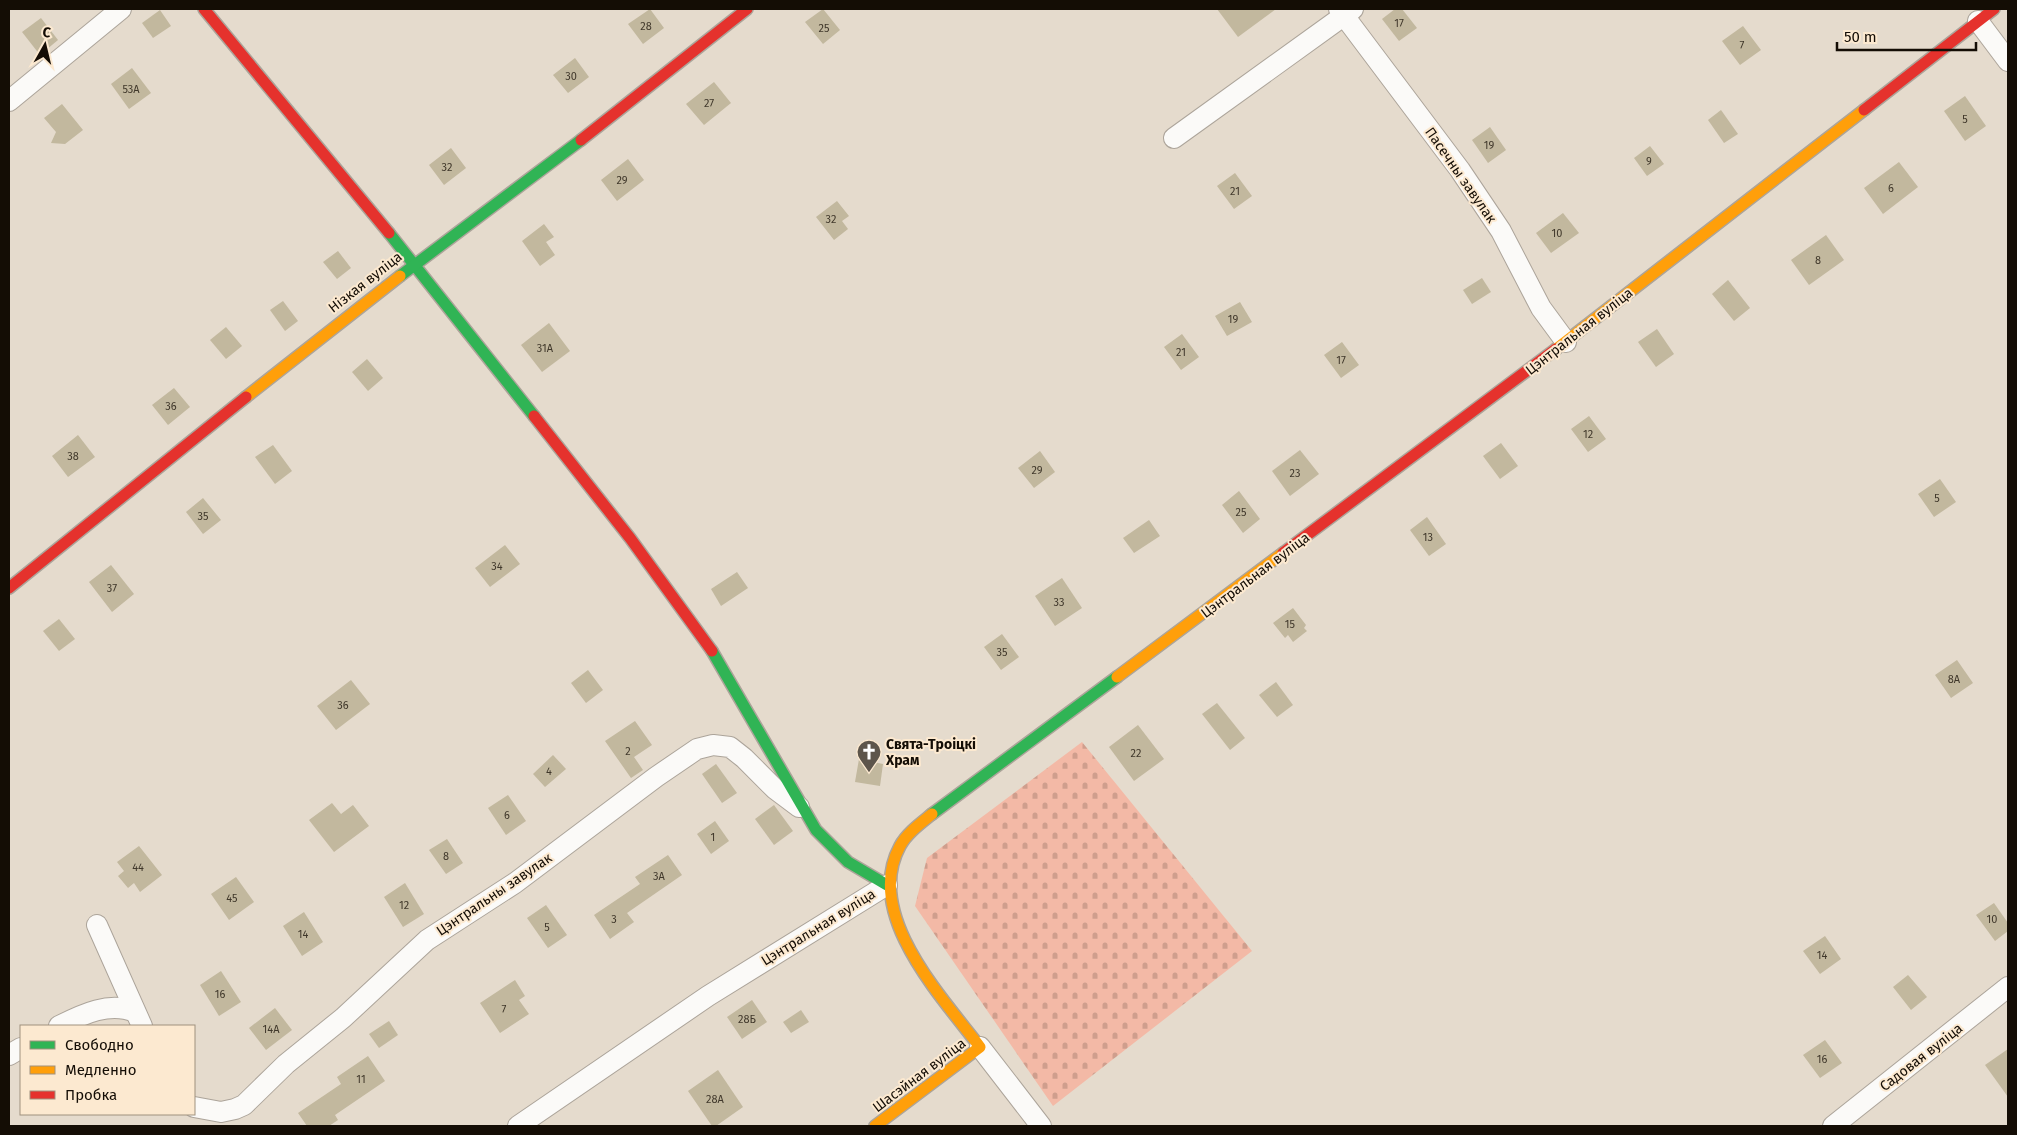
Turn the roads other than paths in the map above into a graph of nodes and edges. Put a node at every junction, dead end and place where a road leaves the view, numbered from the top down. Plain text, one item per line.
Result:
1 (121, 9) edge
2 (204, 9) edge
3 (747, 9) edge
4 (1345, 11) edge
5 (1986, 15) edge
6 (2008, 61) edge
7 (9, 101) edge
8 (1174, 138) dead end
9 (414, 263) junction
10 (1566, 342) junction
11 (9, 588) edge
12 (802, 810) junction
13 (887, 884) junction
14 (97, 926) dead end
15 (2008, 988) edge
16 (139, 1019) edge
17 (62, 1025) edge
18 (980, 1047) junction
19 (20, 1049) edge
20 (9, 1055) edge
21 (195, 1107) edge
22 (518, 1126) edge
23 (876, 1126) edge
24 (1041, 1126) edge
25 (1833, 1126) edge

1 - 7 street
2 - 9 street
3 - 9 street, Нізкая вуліца
4 - 8 street, Пасечны завулак
4 - 10 street, Пасечны завулак
5 - 6 street
5 - 10 street, Цэнтральная вуліца
9 - 11 street, Нізкая вуліца
9 - 12 street
10 - 13 street, Цэнтральная вуліца
12 - 13 street
12 - 21 street, Цэнтральны завулак
13 - 18 street
13 - 22 street, Цэнтральная вуліца
14 - 16 street
15 - 25 street, Садовая вуліца
16 - 17 street
18 - 23 street, Шасэйная вуліца
18 - 24 street
19 - 20 street

